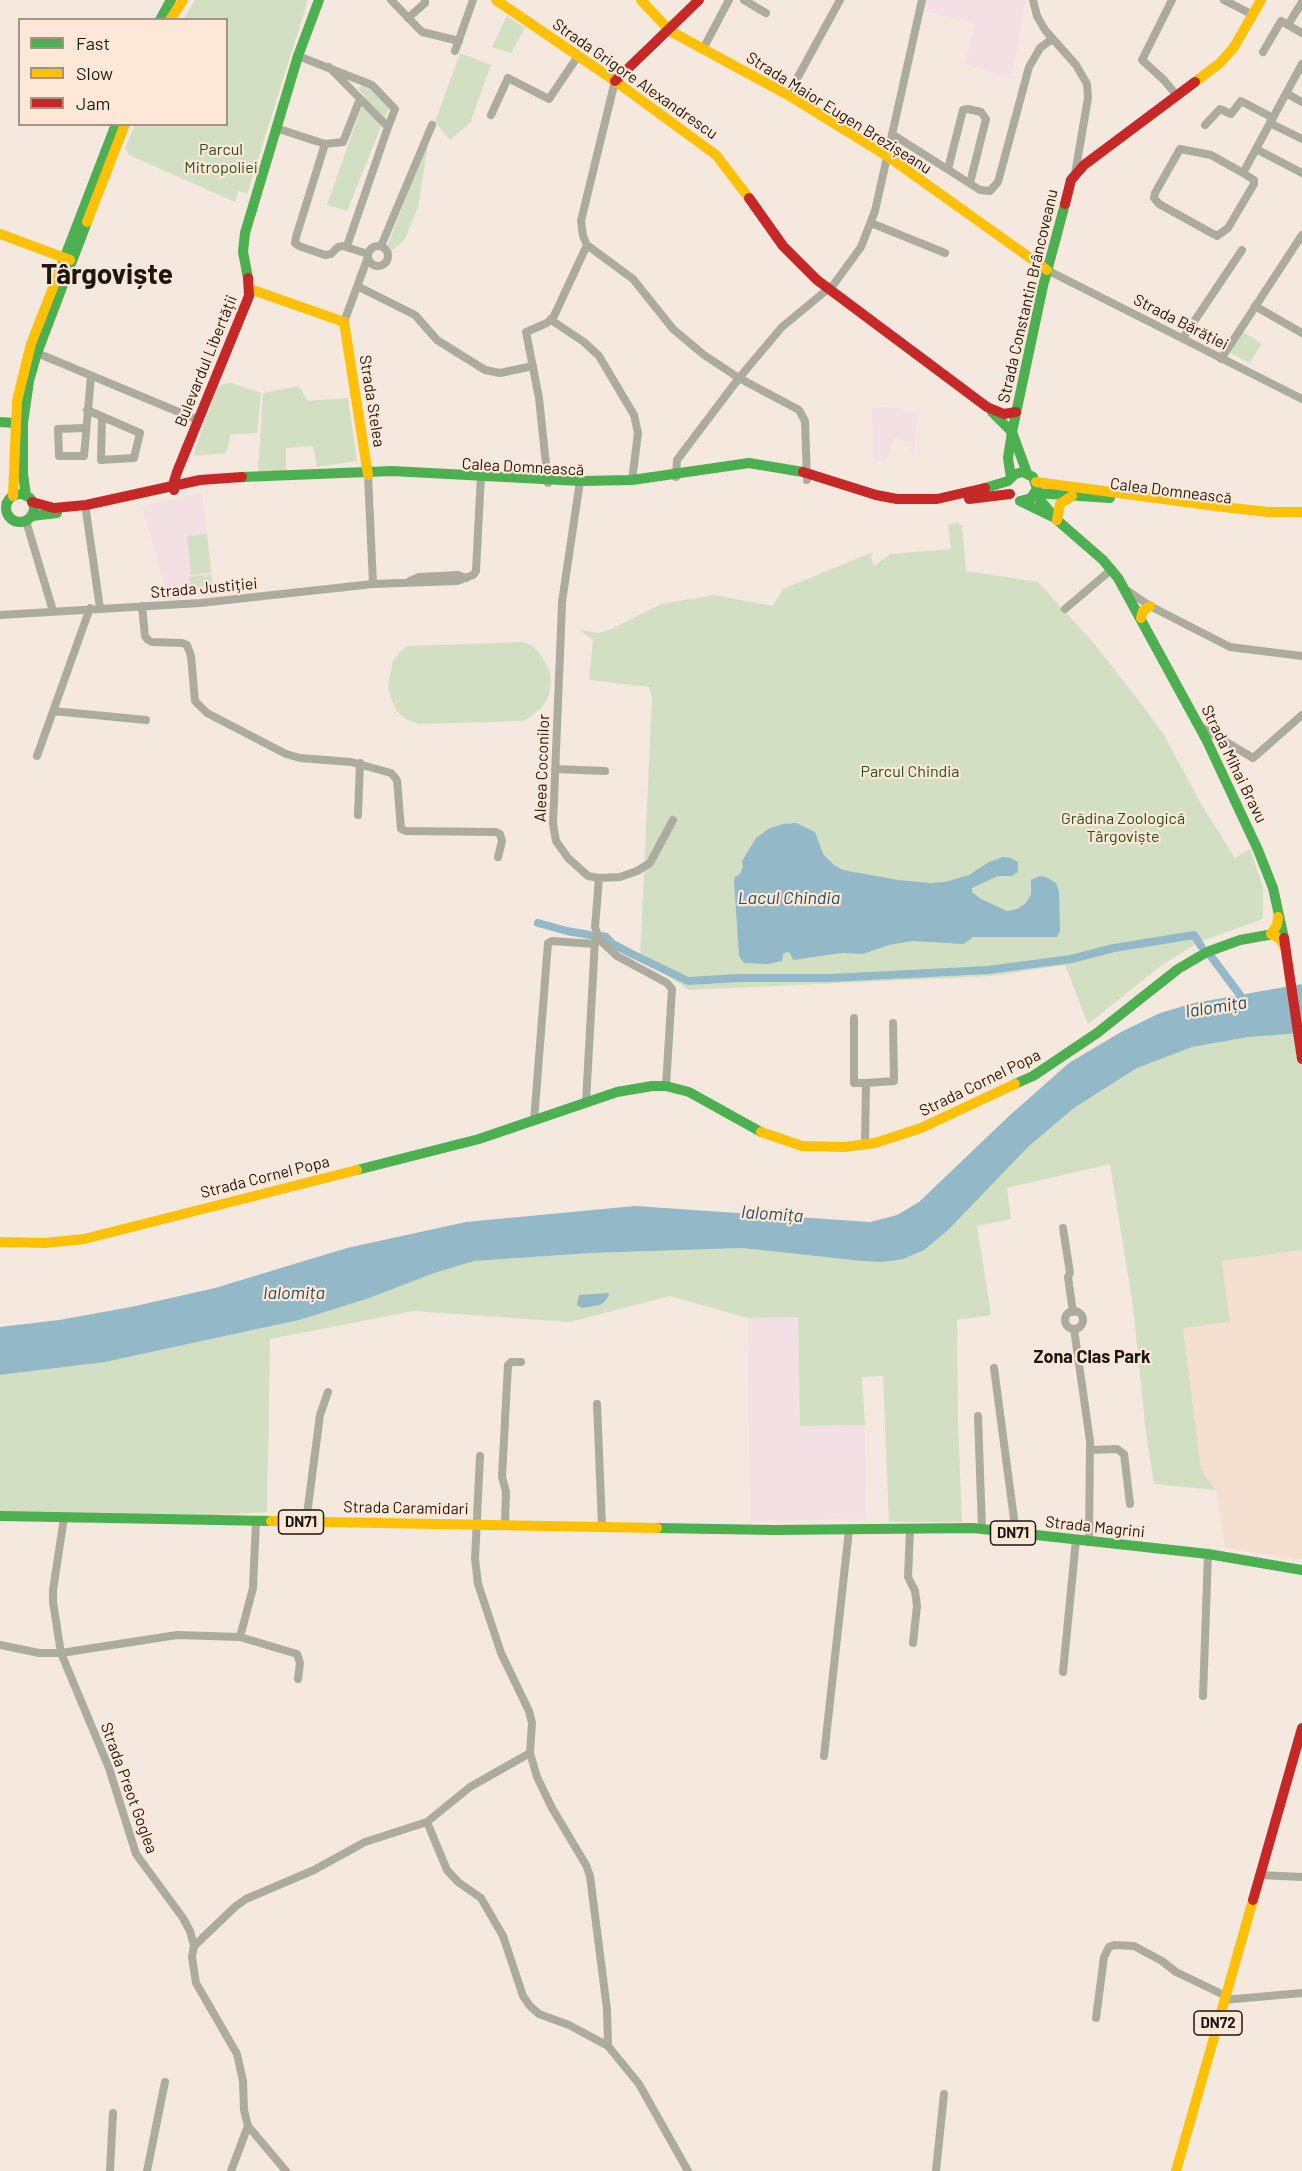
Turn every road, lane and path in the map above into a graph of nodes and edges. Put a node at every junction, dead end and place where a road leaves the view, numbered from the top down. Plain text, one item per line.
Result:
1 (171, 0) edge
2 (183, 0) edge
3 (319, 0) edge
4 (391, 0) edge
5 (405, 0) edge
6 (425, 0) edge
7 (473, 0) edge
8 (496, 0) edge
9 (641, 0) edge
10 (699, 0) edge
11 (729, 0) edge
12 (744, 0) edge
13 (840, 0) edge
14 (922, 0) edge
15 (1033, 0) edge
16 (1172, 0) edge
17 (1224, 0) edge
18 (1261, 0) edge
19 (1302, 2) edge
20 (397, 7) junction
21 (766, 13) dead end
22 (1253, 15) junction
23 (161, 18) edge
24 (171, 18) edge
25 (408, 18) junction
26 (1288, 26) junction
27 (670, 31) junction
28 (1302, 33) edge
29 (1052, 39) junction
30 (459, 41) junction
31 (703, 49) junction
32 (455, 51) dead end
33 (1263, 52) dead end
34 (298, 56) junction
35 (578, 56) junction
36 (1302, 64) edge
37 (329, 67) junction
38 (615, 81) junction
39 (1286, 93) junction
40 (788, 95) junction
41 (1176, 96) junction
42 (360, 99) junction
43 (1302, 102) edge
44 (491, 115) dead end
45 (1272, 120) junction
46 (432, 125) dead end
47 (1205, 125) dead end
48 (115, 126) edge
49 (123, 126) edge
50 (388, 127) junction
51 (276, 128) junction
52 (892, 134) junction
53 (1302, 139) edge
54 (325, 144) junction
55 (1256, 149) junction
56 (887, 156) junction
57 (948, 169) junction
58 (1242, 172) junction
59 (1302, 173) edge
60 (1075, 174) junction
61 (970, 183) junction
62 (871, 223) junction
63 (0, 234) edge
64 (1302, 234) edge
65 (348, 244) junction
66 (587, 245) junction
67 (381, 246) junction
68 (1242, 250) dead end
69 (369, 253) junction
70 (945, 253) dead end
71 (68, 259) junction
72 (376, 265) junction
73 (1047, 270) junction
74 (358, 289) junction
75 (829, 289) junction
76 (250, 290) junction
77 (1255, 306) junction
78 (551, 320) junction
79 (344, 322) junction
80 (1302, 333) edge
81 (1183, 338) junction
82 (37, 353) junction
83 (1221, 359) junction
84 (533, 366) junction
85 (91, 376) junction
86 (739, 378) junction
87 (1302, 399) edge
88 (987, 407) junction
89 (87, 410) junction
90 (1016, 412) junction
91 (102, 417) junction
92 (198, 420) junction
93 (0, 422) edge
94 (15, 423) junction
95 (85, 428) junction
96 (1012, 432) junction
97 (365, 451) junction
98 (677, 460) joint
99 (807, 460) junction
100 (790, 469) junction
101 (351, 471) junction
102 (1027, 472) junction
103 (368, 473) junction
104 (679, 475) junction
105 (807, 477) junction
106 (481, 478) junction
107 (632, 480) junction
108 (1010, 480) junction
109 (548, 482) junction
110 (580, 483) junction
111 (173, 488) junction
112 (1036, 490) junction
113 (1071, 491) junction
114 (1010, 494) junction
115 (29, 499) junction
116 (7, 501) edge
117 (1021, 501) junction
118 (86, 511) junction
119 (1302, 512) edge
120 (5, 517) edge
121 (1302, 517) edge
122 (29, 519) junction
123 (1057, 520) junction
124 (1112, 569) junction
125 (373, 584) junction
126 (1132, 598) junction
127 (142, 606) junction
128 (1150, 606) junction
129 (90, 608) junction
130 (100, 608) junction
131 (1065, 609) dead end
132 (53, 611) junction
133 (0, 615) edge
134 (1141, 618) junction
135 (1302, 656) edge
136 (53, 711) junction
137 (1301, 717) edge
138 (146, 720) dead end
139 (1200, 727) junction
140 (37, 756) dead end
141 (360, 763) junction
142 (555, 769) junction
143 (605, 771) dead end
144 (358, 816) dead end
145 (673, 820) dead end
146 (498, 857) dead end
147 (599, 878) junction
148 (1278, 906) junction
149 (1283, 932) junction
150 (596, 933) junction
151 (1271, 934) junction
152 (595, 944) junction
153 (1286, 948) junction
154 (854, 1018) dead end
155 (893, 1023) dead end
156 (1302, 1059) edge
157 (866, 1083) junction
158 (666, 1086) junction
159 (586, 1102) junction
160 (534, 1122) junction
161 (865, 1144) junction
162 (1063, 1228) dead end
163 (0, 1242) edge
164 (1073, 1312) junction
165 (1074, 1329) junction
166 (521, 1362) dead end
167 (994, 1368) dead end
168 (328, 1392) dead end
169 (597, 1404) dead end
170 (978, 1416) dead end
171 (1089, 1450) junction
172 (480, 1456) dead end
173 (1130, 1503) dead end
174 (0, 1516) edge
175 (64, 1518) junction
176 (256, 1521) junction
177 (306, 1522) junction
178 (476, 1524) junction
179 (504, 1525) junction
180 (602, 1526) junction
181 (910, 1529) junction
182 (982, 1529) junction
183 (812, 1530) joint
184 (849, 1530) junction
185 (1016, 1534) junction
186 (1076, 1540) junction
187 (1089, 1542) junction
188 (1208, 1554) junction
189 (1302, 1570) edge
190 (240, 1637) junction
191 (913, 1643) dead end
192 (0, 1645) edge
193 (61, 1653) junction
194 (1064, 1672) dead end
195 (298, 1679) dead end
196 (1203, 1696) dead end
197 (1302, 1728) edge
198 (530, 1753) junction
199 (824, 1756) dead end
200 (427, 1822) junction
201 (1260, 1875) junction
202 (1302, 1877) edge
203 (194, 1946) junction
204 (1302, 1993) edge
205 (1225, 1998) junction
206 (1096, 2018) dead end
207 (608, 2046) junction
208 (165, 2082) dead end
209 (944, 2094) dead end
210 (113, 2113) dead end
211 (249, 2126) junction
212 (110, 2171) edge
213 (147, 2171) edge
214 (231, 2171) edge
215 (286, 2171) edge
216 (688, 2171) edge
217 (936, 2171) edge
218 (1176, 2171) edge

1 - 23 main road
2 - 24 main road
3 - 34 main road, Bulevardul Libertății
4 - 20 street
5 - 20 street
6 - 25 street
7 - 30 street
8 - 35 main road, Strada Grigore Alexandrescu
9 - 27 main road, Strada Maior Eugen Brezișeanu
10 - 27 main road
11 - 31 street
12 - 21 street
13 - 40 street
14 - 52 street
15 - 29 street
16 - 41 street
17 - 22 street
18 - 22 main road, Strada Constantin Brâncoveanu
19 - 26 street
20 - 25 street
22 - 41 main road, Strada Constantin Brâncoveanu
25 - 30 street
26 - 28 street
26 - 33 street
27 - 31 main road, Strada Maior Eugen Brezișeanu
27 - 38 main road
29 - 60 street
29 - 61 street
30 - 32 street
31 - 40 main road, Strada Maior Eugen Brezișeanu
34 - 37 street
34 - 51 main road, Bulevardul Libertății
35 - 38 main road, Strada Grigore Alexandrescu
35 - 44 street
36 - 39 street
37 - 42 street
37 - 50 street
38 - 66 street
38 - 75 main road, Strada Grigore Alexandrescu
39 - 43 street
39 - 45 street
40 - 56 main road, Strada Maior Eugen Brezișeanu
41 - 60 main road, Strada Constantin Brâncoveanu
42 - 50 street
42 - 54 street
45 - 47 street
45 - 53 street
45 - 55 street
46 - 67 street
48 - 71 main road
49 - 71 main road
50 - 65 street
51 - 54 street
51 - 76 main road, Bulevardul Libertății
52 - 56 street
52 - 57 street
54 - 65 street
55 - 58 street
55 - 59 street
56 - 62 street
56 - 73 main road, Strada Maior Eugen Brezișeanu
57 - 61 street
57 - 61 street
58 - 58 street
60 - 73 main road, Strada Constantin Brâncoveanu
62 - 70 street
62 - 75 street
63 - 71 main road
64 - 77 street
65 - 69 street
66 - 78 street
66 - 86 street
67 - 69 street
67 - 72 street
68 - 81 street
69 - 72 street
69 - 74 street
71 - 82 main road
71 - 94 main road
72 - 74 street
73 - 81 street, Strada Bărăției
73 - 90 main road, Strada Constantin Brâncoveanu
74 - 79 street
74 - 84 street
75 - 86 street
75 - 88 main road, Strada Grigore Alexandrescu
76 - 79 main road
76 - 92 main road, Bulevardul Libertății
77 - 80 street
77 - 83 street
78 - 84 street
78 - 107 street
79 - 97 main road, Strada Stelea
81 - 83 street, Strada Bărăției
82 - 85 street
82 - 115 main road
83 - 87 street, Strada Bărăției
84 - 109 street
85 - 89 street
85 - 92 street
86 - 98 street
86 - 99 street
88 - 90 main road, Strada Grigore Alexandrescu
88 - 96 main road, Strada Grigore Alexandrescu
89 - 91 street
89 - 95 street
90 - 96 main road, Strada Constantin Brâncoveanu
91 - 91 street
92 - 111 main road, Bulevardul Libertății
93 - 94 main road
94 - 116 main road
95 - 95 street
96 - 102 main road
96 - 108 main road, Strada Constantin Brâncoveanu
97 - 101 main road
97 - 103 main road, Strada Stelea
98 - 104 main road
99 - 100 street
99 - 105 street
100 - 104 main road, Calea Domnească
100 - 105 main road, Calea Domnească
101 - 103 main road, Calea Domnească
101 - 111 main road, Calea Domnească
102 - 108 main road
102 - 112 main road
103 - 106 main road, Calea Domnească
103 - 111 main road, Calea Domnească
103 - 125 street, Strada Stelea
104 - 105 main road, Calea Domnească
104 - 107 main road, Calea Domnească
104 - 110 main road, Calea Domnească
105 - 108 main road
105 - 114 main road, Calea Domnească
106 - 109 main road, Calea Domnească
106 - 125 street, Strada Justiției
107 - 110 main road, Calea Domnească
108 - 114 main road
109 - 110 main road, Calea Domnească
110 - 142 street, Aleea Coconilor
111 - 115 main road, Calea Domnească
111 - 118 main road, Calea Domnească
112 - 113 main road, Calea Domnească
112 - 117 main road
112 - 123 main road
113 - 119 main road
113 - 121 main road, Calea Domnească
113 - 123 main road
114 - 117 main road
115 - 116 main road
115 - 122 main road
116 - 120 main road
117 - 123 main road
118 - 122 main road, Calea Domnească
118 - 130 street
120 - 122 main road
122 - 132 street
123 - 124 main road, Strada Mihai Bravu
124 - 126 main road, Strada Mihai Bravu
124 - 131 street
125 - 127 street, Strada Justiției
126 - 128 street
126 - 134 main road, Strada Mihai Bravu
127 - 130 street, Strada Justiției
127 - 141 street
128 - 134 main road
128 - 135 street
129 - 130 street, Strada Justiției
129 - 132 street, Strada Justiției
129 - 136 street
132 - 133 street, Strada Justiției
134 - 139 main road, Strada Mihai Bravu
136 - 138 street
136 - 140 street
137 - 139 street
139 - 148 main road, Strada Mihai Bravu
141 - 144 street
141 - 146 street
142 - 143 street
142 - 147 street, Aleea Coconilor
145 - 147 street
147 - 150 street
148 - 149 main road, Strada Mihai Bravu
148 - 151 main road
149 - 151 main road, Strada Cornel Popa
149 - 153 main road, Strada Mihai Bravu
150 - 152 street
150 - 158 street
151 - 153 main road
151 - 161 main road, Strada Cornel Popa
152 - 159 street
152 - 160 street
153 - 156 main road, Strada Mihai Bravu
154 - 157 street
155 - 157 street
157 - 161 street
158 - 159 main road, Strada Cornel Popa
158 - 161 main road, Strada Cornel Popa
159 - 160 main road, Strada Cornel Popa
160 - 163 main road, Strada Cornel Popa
162 - 164 street
164 - 165 street
164 - 165 street
165 - 171 street
166 - 179 street
167 - 185 street
168 - 177 street
169 - 180 street
170 - 182 street
171 - 173 street
171 - 187 street
172 - 178 street
174 - 175 main road, Strada Caramidari / DN71
175 - 176 main road, Strada Caramidari / DN71
175 - 193 street, Strada Preot Goglea
176 - 177 main road, Strada Caramidari / DN71
176 - 190 street
177 - 178 main road, Strada Caramidari / DN71
178 - 179 main road, Strada Caramidari / DN71
178 - 198 street
179 - 180 main road, Strada Caramidari / DN71
180 - 183 main road, Strada Caramidari / DN71
181 - 182 main road, Strada Magrini / DN71
181 - 184 main road, Strada Magrini / DN71
181 - 191 street
182 - 185 main road, Strada Magrini / DN71
183 - 184 main road, Strada Magrini / DN71
184 - 199 street
185 - 186 main road, Strada Magrini / DN71
186 - 187 main road, Strada Magrini / DN71
186 - 194 street
187 - 188 main road, Strada Magrini / DN71
188 - 189 main road, Strada Magrini / DN71
188 - 196 street
190 - 193 street
190 - 195 street
192 - 193 street
193 - 203 street, Strada Preot Goglea
197 - 201 main road, DN72
198 - 200 street
198 - 207 street
200 - 203 street
200 - 207 street
201 - 202 street
201 - 205 main road, DN72
203 - 211 street, Strada Preot Goglea
204 - 205 street
205 - 206 street
205 - 218 main road, DN72
207 - 216 street
208 - 213 street
209 - 217 street
210 - 212 street
211 - 214 street
211 - 215 street, Strada Preot Goglea

